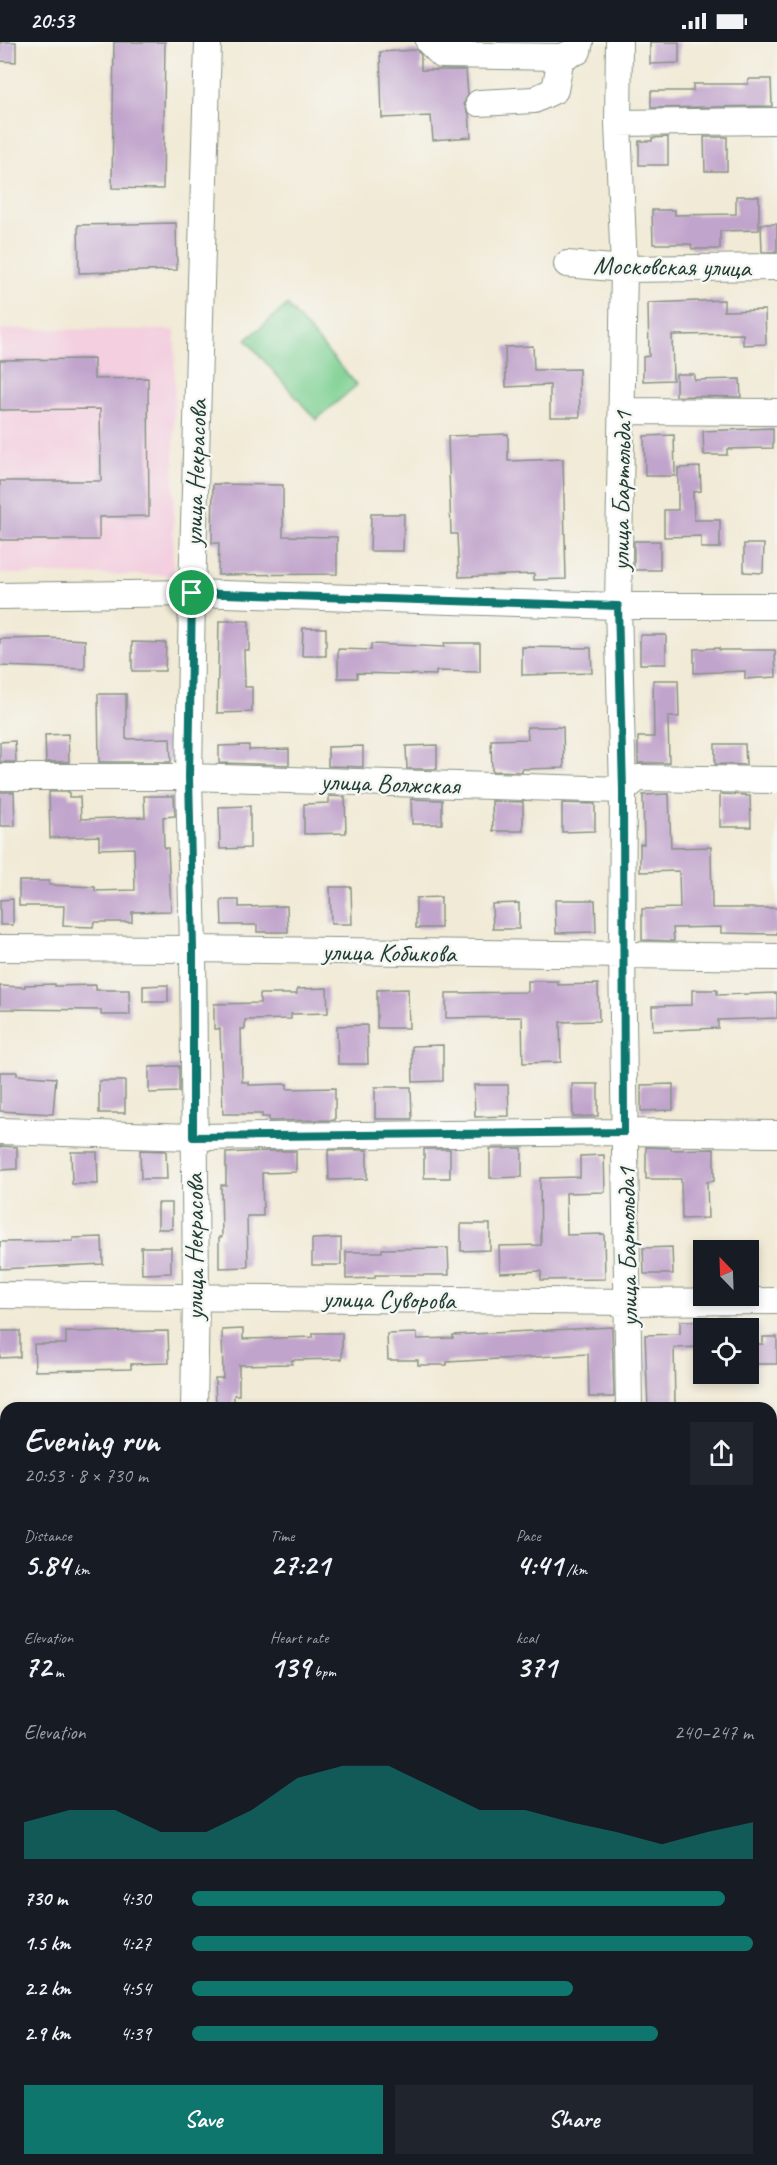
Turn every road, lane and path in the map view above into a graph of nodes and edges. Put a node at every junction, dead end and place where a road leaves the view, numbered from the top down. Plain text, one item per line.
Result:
1 (208, 42) edge
2 (429, 42) edge
3 (619, 47) edge
4 (573, 50) edge
5 (479, 103) dead end
6 (777, 121) edge
7 (618, 123) junction
8 (567, 264) dead end
9 (777, 267) edge
10 (624, 269) junction
11 (622, 411) junction
12 (777, 412) edge
13 (192, 593) junction
14 (0, 596) edge
15 (618, 606) junction
16 (777, 606) edge
17 (0, 777) edge
18 (189, 777) junction
19 (777, 780) edge
20 (623, 790) junction
21 (0, 948) edge
22 (193, 949) junction
23 (622, 955) junction
24 (777, 957) edge
25 (0, 1131) edge
26 (624, 1132) junction
27 (777, 1134) edge
28 (193, 1137) junction
29 (0, 1295) edge
30 (196, 1297) junction
31 (777, 1301) edge
32 (628, 1302) junction
33 (194, 1402) edge
34 (629, 1402) edge

1 - 13 street, улица Некрасова
2 - 4 street
3 - 4 street
3 - 7 street, улица Бартольда1
4 - 5 street
6 - 7 street
7 - 10 street, улица Бартольда1
8 - 10 street, Московская улица
9 - 10 street, Московская улица
10 - 11 street, улица Бартольда1
11 - 12 street
11 - 15 street, улица Бартольда1
13 - 14 street
13 - 15 street
13 - 18 street, улица Некрасова
15 - 16 street
15 - 20 street, улица Бартольда1
17 - 18 street, улица Волжская
18 - 20 street, улица Волжская
18 - 22 street, улица Некрасова
19 - 20 street, улица Волжская
20 - 23 street, улица Бартольда1
21 - 22 street, улица Кобикова
22 - 23 street, улица Кобикова
22 - 28 street, улица Некрасова
23 - 24 street, улица Кобикова
23 - 26 street, улица Бартольда1
25 - 28 street
26 - 27 street
26 - 28 street
26 - 32 street, улица Бартольда1
28 - 30 street, улица Некрасова
29 - 30 street, улица Суворова
30 - 32 street, улица Суворова
30 - 33 street, улица Некрасова
31 - 32 street, улица Суворова
32 - 34 street, улица Бартольда1

